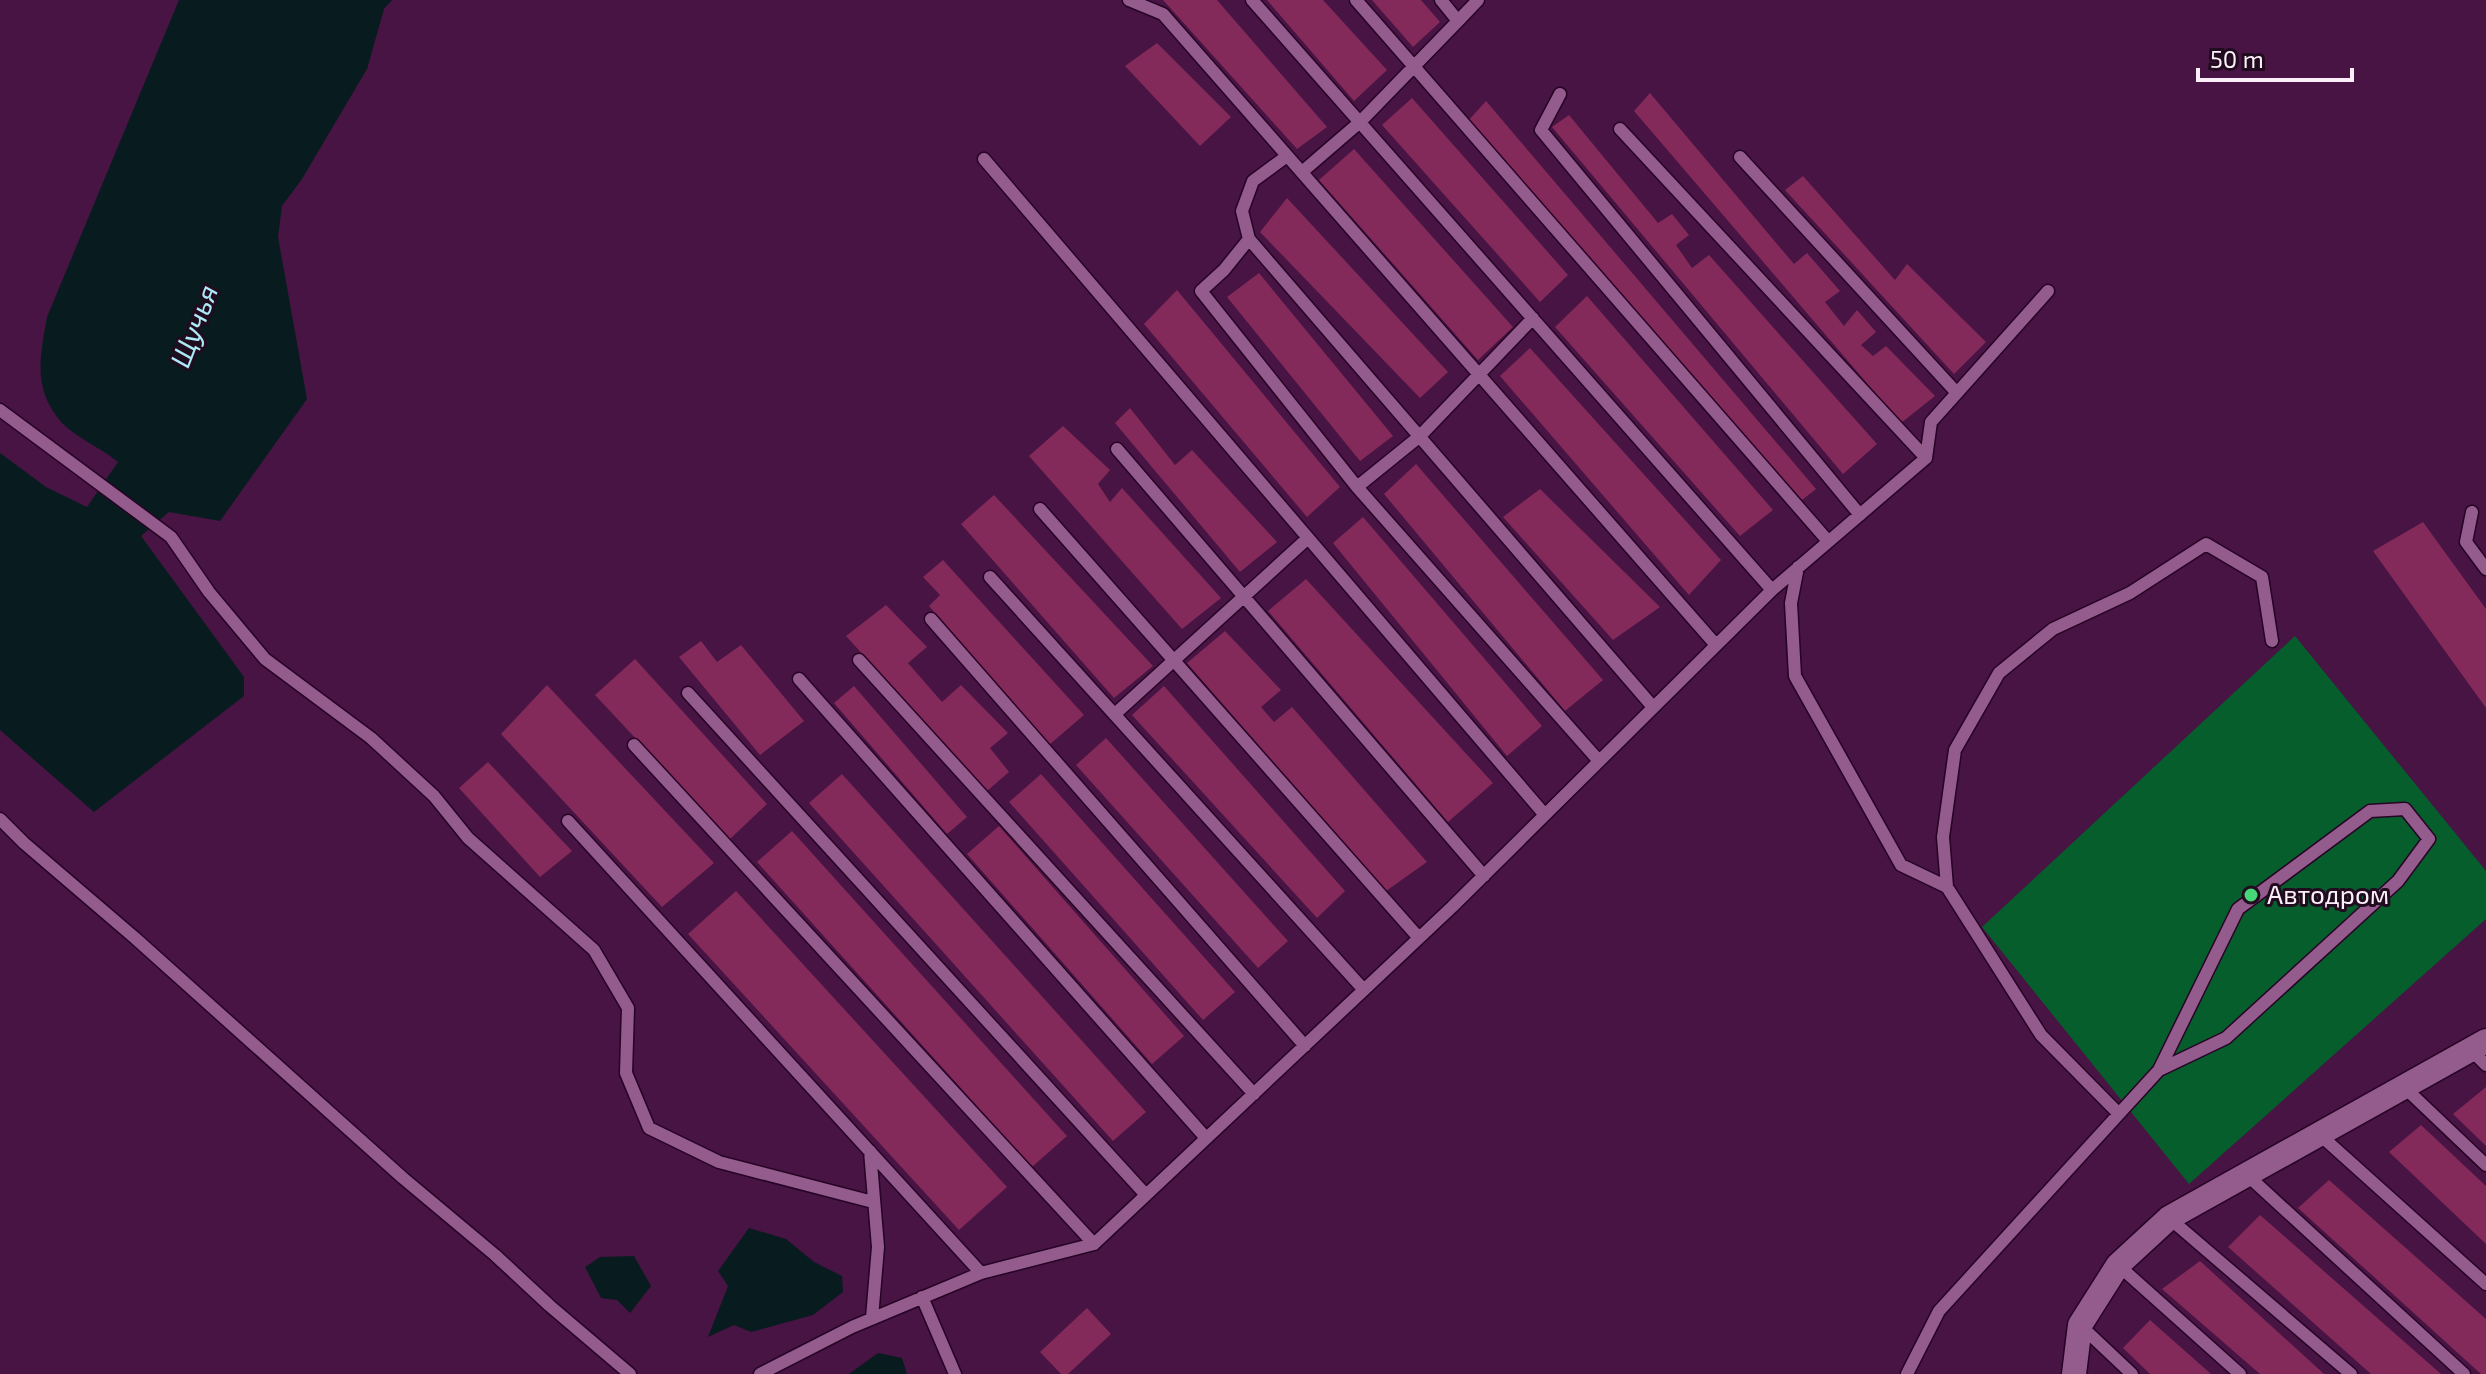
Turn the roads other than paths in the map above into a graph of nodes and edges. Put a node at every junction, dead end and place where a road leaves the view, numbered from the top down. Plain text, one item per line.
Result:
1 (1129, 0) edge
2 (1252, 0) edge
3 (1356, 0) edge
4 (1441, 0) edge
5 (1478, 0) edge
6 (1458, 21) junction
7 (1414, 67) junction
8 (1560, 94) dead end
9 (1360, 122) junction
10 (1620, 129) dead end
11 (1287, 156) junction
12 (1740, 157) dead end
13 (984, 159) dead end
14 (1302, 172) junction
15 (1249, 239) junction
16 (2048, 291) dead end
17 (1533, 318) junction
18 (1479, 374) junction
19 (1957, 393) junction
20 (0, 410) edge
21 (1420, 436) junction
22 (1117, 449) dead end
23 (1926, 458) junction
24 (1357, 487) junction
25 (1040, 509) dead end
26 (2472, 512) dead end
27 (1860, 515) junction
28 (1308, 538) junction
29 (1828, 541) junction
30 (1798, 567) junction
31 (2486, 569) edge
32 (990, 577) dead end
33 (1772, 590) junction
34 (1244, 597) junction
35 (931, 619) dead end
36 (2272, 641) dead end
37 (1716, 645) junction
38 (859, 660) dead end
39 (1173, 660) junction
40 (799, 679) dead end
41 (688, 693) dead end
42 (1653, 707) junction
43 (1115, 714) junction
44 (634, 745) dead end
45 (1599, 761) junction
46 (1545, 815) junction
47 (0, 819) edge
48 (568, 821) dead end
49 (1484, 876) junction
50 (1947, 887) junction
51 (1419, 938) junction
52 (1364, 990) junction
53 (1305, 1046) junction
54 (2481, 1052) edge
55 (2159, 1070) junction
56 (2404, 1087) junction
57 (1254, 1094) junction
58 (2119, 1114) junction
59 (2319, 1134) junction
60 (1206, 1138) junction
61 (870, 1151) junction
62 (2486, 1165) edge
63 (2246, 1174) junction
64 (1146, 1195) junction
65 (873, 1202) junction
66 (2169, 1218) junction
67 (1094, 1244) junction
68 (2118, 1265) junction
69 (981, 1273) junction
70 (2486, 1284) edge
71 (922, 1297) junction
72 (872, 1318) junction
73 (2080, 1325) junction
74 (630, 1374) edge
75 (760, 1374) edge
76 (955, 1374) edge
77 (1907, 1374) edge
78 (2074, 1374) edge
79 (2132, 1374) edge
80 (2240, 1374) edge
81 (2351, 1374) edge
82 (2464, 1374) edge

1 - 11 lane
2 - 9 lane
3 - 7 lane
4 - 6 lane
5 - 6 lane
6 - 7 lane
7 - 9 lane
7 - 29 lane
8 - 27 lane
9 - 14 lane
9 - 17 lane
10 - 23 lane
11 - 14 lane
11 - 15 lane
12 - 19 lane
13 - 28 lane
14 - 18 lane
15 - 21 lane
15 - 24 lane
16 - 19 lane
17 - 18 lane
17 - 33 lane
18 - 21 lane
18 - 37 lane
19 - 23 lane
20 - 65 lane
21 - 24 lane
21 - 42 lane
22 - 34 lane
23 - 27 lane
24 - 45 lane
25 - 39 lane
26 - 31 lane
27 - 29 lane
28 - 34 lane
28 - 46 lane
29 - 30 lane
30 - 33 lane
30 - 50 lane
32 - 43 lane
33 - 37 lane
34 - 39 lane
34 - 49 lane
35 - 53 lane
36 - 50 lane
37 - 42 lane
38 - 57 lane
39 - 43 lane
39 - 51 lane
40 - 60 lane
41 - 64 lane
42 - 45 lane
43 - 52 lane
44 - 67 lane
45 - 46 lane
46 - 49 lane
47 - 74 lane
48 - 61 lane
49 - 51 lane
50 - 58 lane
51 - 52 lane
52 - 53 lane
53 - 57 lane
54 - 56 street
55 - 55 lane
55 - 58 lane
56 - 59 street
56 - 62 lane
57 - 60 lane
58 - 77 lane
59 - 63 street
59 - 70 lane
60 - 64 lane
61 - 65 lane
61 - 69 lane
63 - 66 street
63 - 82 lane
64 - 67 lane
65 - 72 lane
66 - 68 street
66 - 81 lane
67 - 69 lane
68 - 73 street
68 - 80 lane
69 - 71 lane
71 - 72 lane
71 - 76 lane
72 - 75 lane
73 - 78 street
73 - 79 lane

